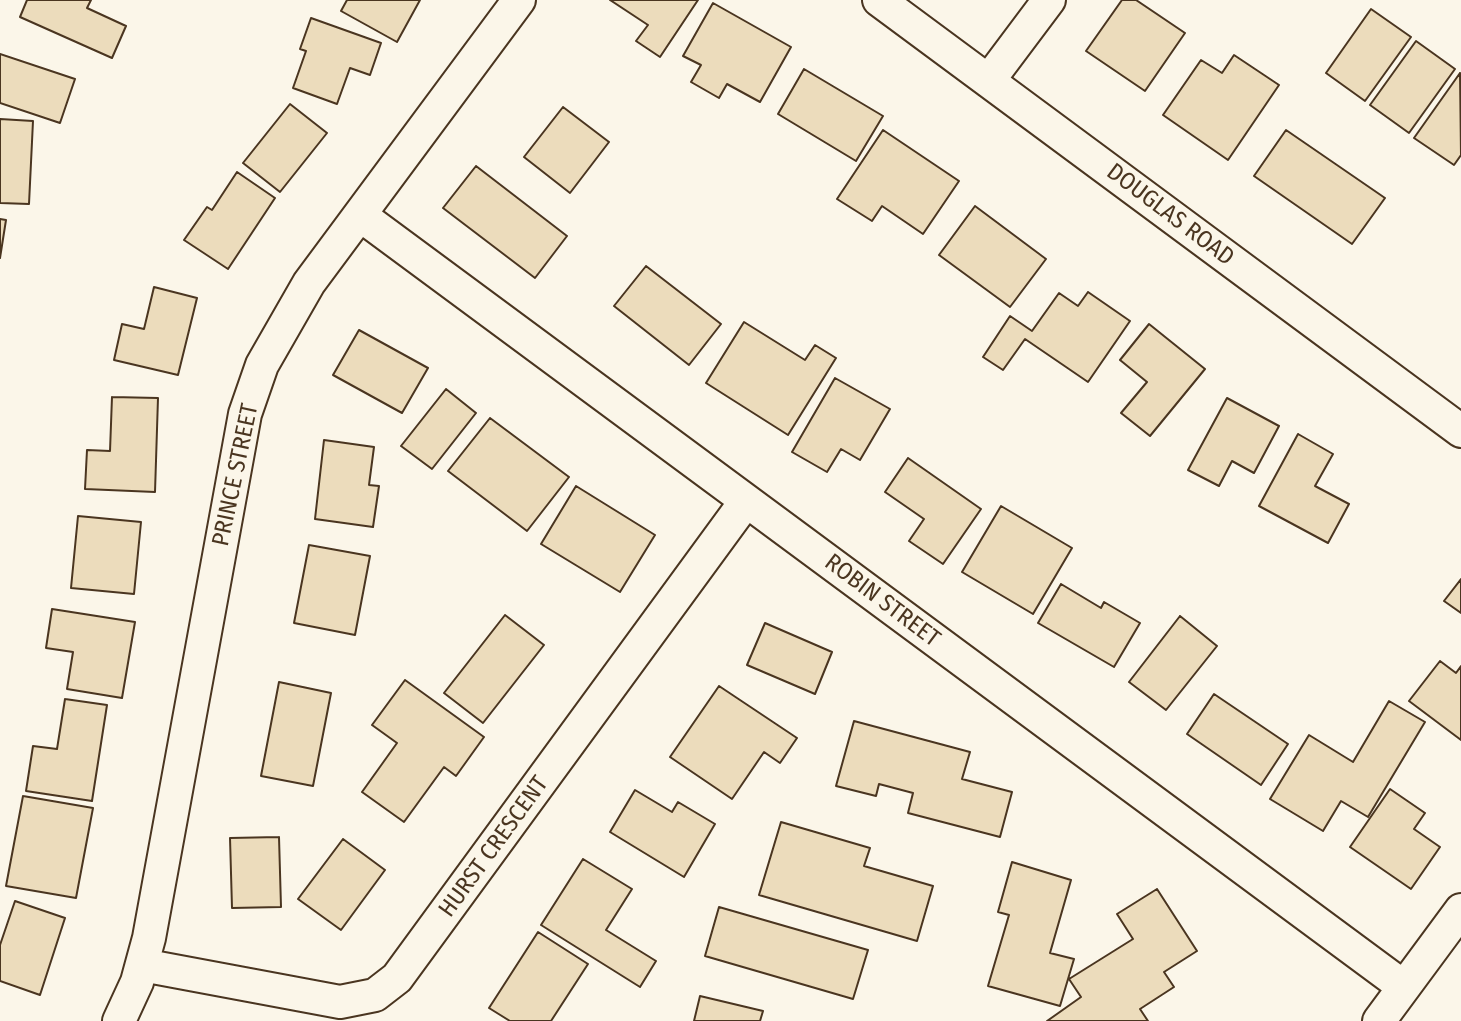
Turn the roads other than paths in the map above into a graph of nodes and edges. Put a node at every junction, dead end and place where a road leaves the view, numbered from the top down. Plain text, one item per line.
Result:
1 (519, 0) edge
2 (879, 0) edge
3 (1049, 0) edge
4 (989, 80) junction
5 (360, 215) junction
6 (1461, 431) edge
7 (746, 501) junction
8 (1461, 910) edge
9 (142, 965) junction
10 (1404, 987) junction
11 (119, 1021) edge
12 (1379, 1021) edge

1 - 5 street, PRINCE STREET
2 - 4 street, DOUGLAS ROAD
3 - 4 street
4 - 6 street, DOUGLAS ROAD
5 - 7 street, ROBIN STREET
5 - 9 street, PRINCE STREET
7 - 9 street, HURST CRESCENT
7 - 10 street, ROBIN STREET
8 - 10 street
9 - 11 street, PRINCE STREET
10 - 12 street

